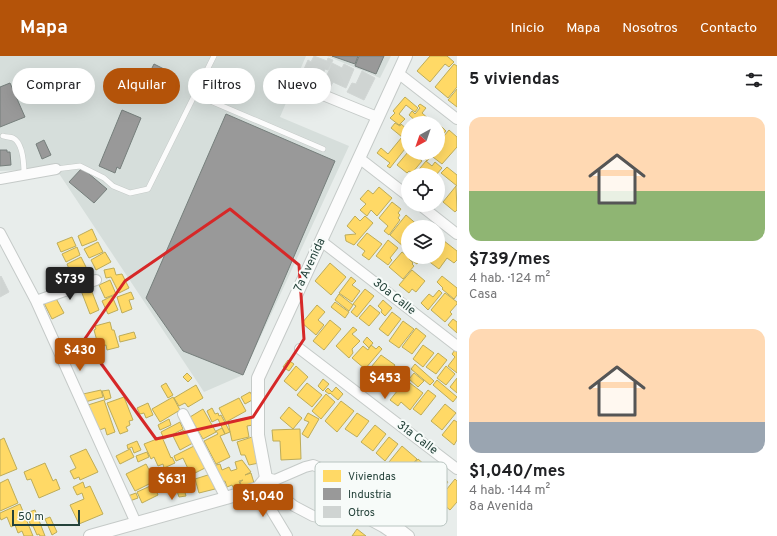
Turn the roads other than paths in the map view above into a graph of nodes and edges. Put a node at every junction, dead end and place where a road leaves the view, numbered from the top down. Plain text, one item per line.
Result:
1 (214, 56) edge
2 (406, 56) edge
3 (208, 68) edge
4 (398, 73) junction
5 (331, 98) edge
6 (189, 104) edge
7 (217, 104) edge
8 (377, 117) junction
9 (457, 119) edge
10 (3, 136) dead end
11 (322, 149) dead end
12 (359, 158) junction
13 (56, 169) joint
14 (24, 175) junction
15 (0, 179) edge
16 (401, 191) edge
17 (429, 212) edge
18 (0, 233) edge
19 (457, 234) edge
20 (326, 244) junction
21 (96, 280) dead end
22 (36, 301) junction
23 (457, 346) edge
24 (300, 348) dead end
25 (183, 414) dead end
26 (315, 465) edge
27 (457, 469) edge
28 (263, 483) junction
29 (226, 498) junction
30 (315, 516) edge
31 (136, 523) junction
32 (381, 526) edge
33 (396, 526) edge
34 (90, 536) edge
35 (287, 536) edge
36 (396, 536) edge
37 (409, 536) edge

1 - 3 lane
2 - 4 street, 7a Avenida
4 - 8 street, 7a Avenida
4 - 9 street
5 - 8 street
6 - 13 lane
7 - 11 lane
8 - 12 street, 7a Avenida
10 - 14 lane
12 - 16 street
12 - 20 street, 7a Avenida
13 - 14 street
14 - 15 street
17 - 19 street
18 - 22 street
20 - 23 street, 30a Calle
20 - 28 street, 7a Avenida
21 - 22 street
22 - 31 street
24 - 27 street, 31a Calle
25 - 29 street
26 - 28 street
28 - 29 street
28 - 30 street
28 - 35 street
29 - 31 street
31 - 34 street
32 - 36 street
33 - 37 street

